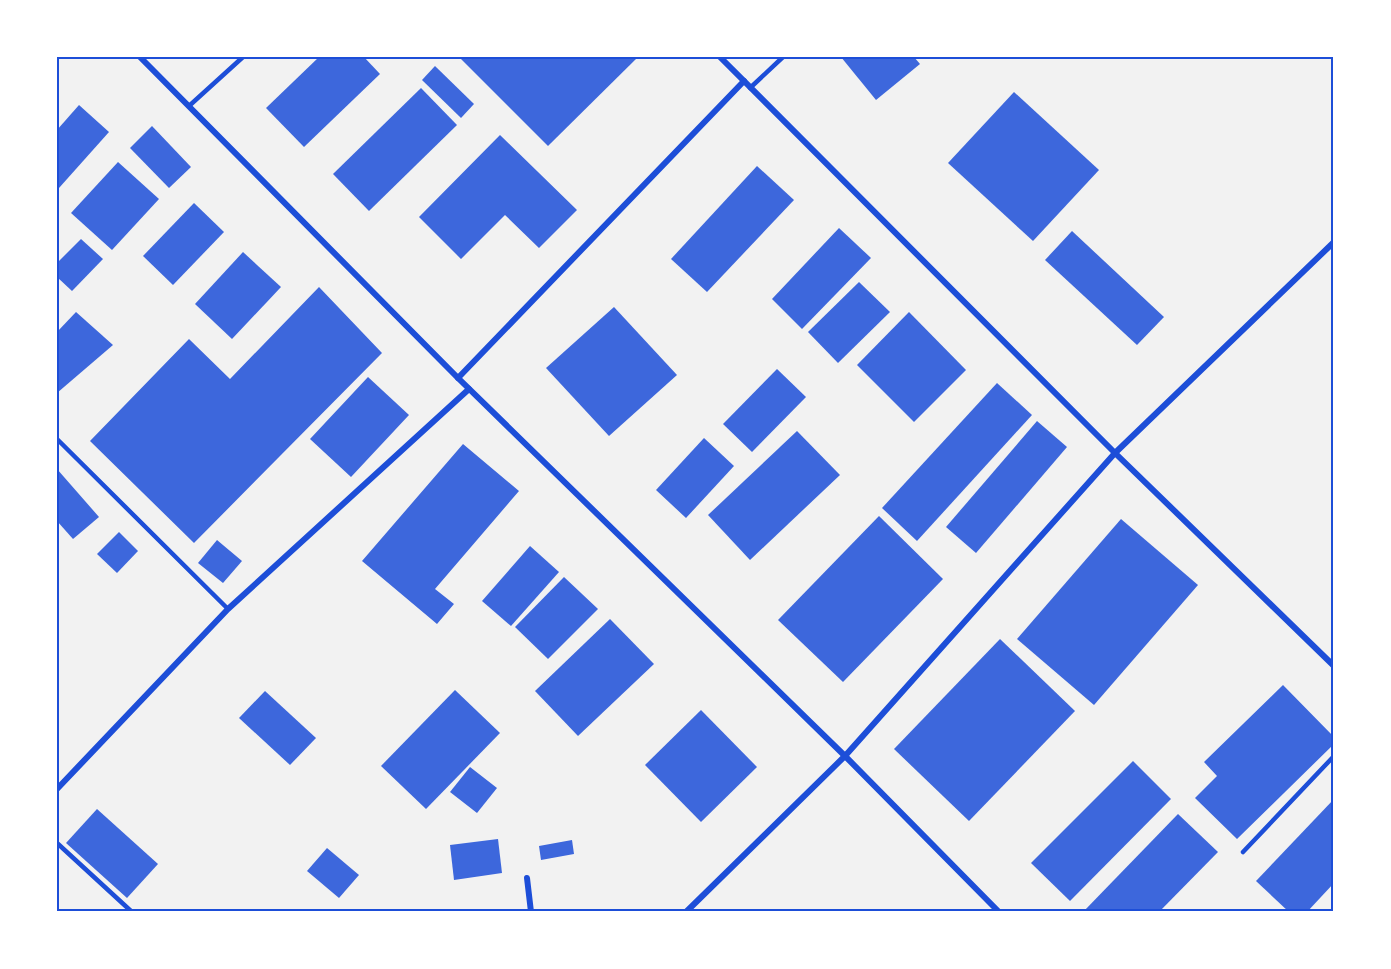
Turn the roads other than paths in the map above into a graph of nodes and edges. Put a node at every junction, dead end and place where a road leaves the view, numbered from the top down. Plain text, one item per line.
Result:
1 (140, 57) edge
2 (243, 57) edge
3 (720, 57) edge
4 (783, 57) edge
5 (744, 81) junction
6 (750, 88) junction
7 (189, 106) junction
8 (1334, 242) edge
9 (458, 378) junction
10 (469, 389) junction
11 (57, 439) edge
12 (1115, 453) junction
13 (228, 609) junction
14 (1333, 663) edge
15 (845, 756) junction
16 (1334, 756) edge
17 (57, 789) edge
18 (57, 843) edge
19 (1243, 852) dead end
20 (527, 878) dead end
21 (132, 912) edge
22 (531, 912) edge
23 (686, 912) edge
24 (999, 912) edge

1 - 7 street
2 - 7 lane
3 - 5 street
4 - 6 lane
5 - 6 street
5 - 9 street
6 - 12 street
7 - 9 street
8 - 12 street
9 - 10 street
10 - 13 street
10 - 15 street
11 - 13 lane
12 - 14 street
12 - 15 street
13 - 17 street
15 - 23 street
15 - 24 street
16 - 19 lane
18 - 21 lane
20 - 22 street

